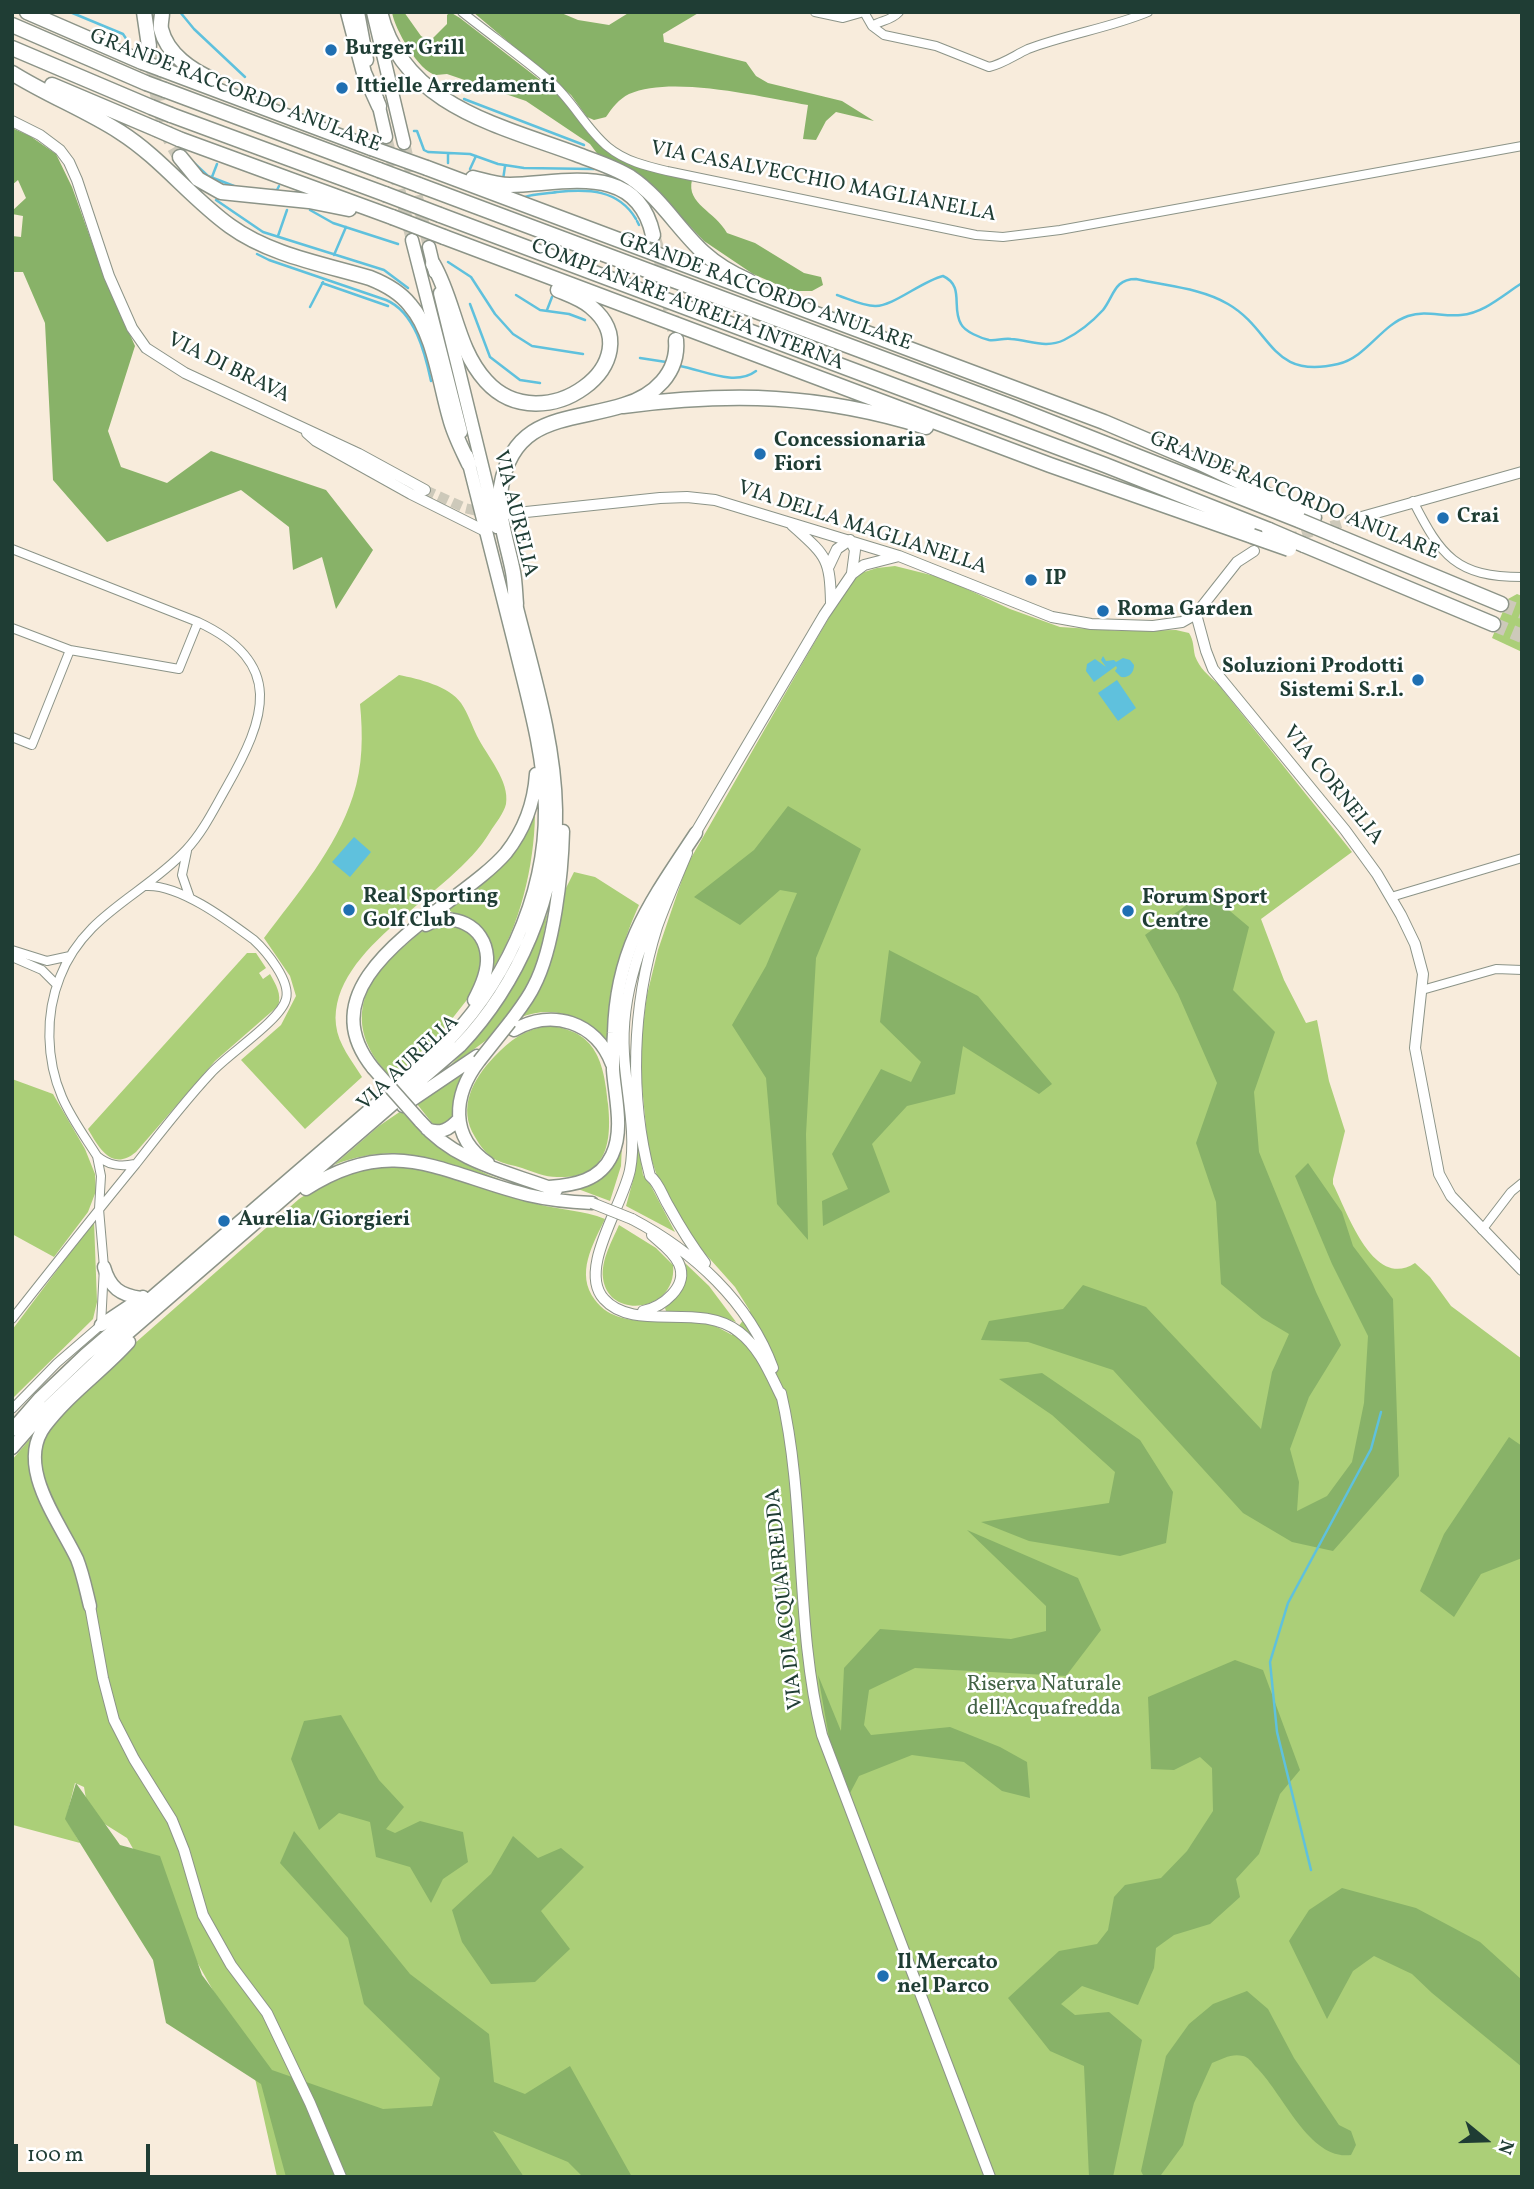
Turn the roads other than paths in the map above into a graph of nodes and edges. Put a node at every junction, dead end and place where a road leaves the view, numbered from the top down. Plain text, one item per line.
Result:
1 (27, 12) edge
2 (144, 12) edge
3 (162, 12) edge
4 (348, 12) edge
5 (358, 12) edge
6 (373, 12) edge
7 (380, 12) edge
8 (462, 12) edge
9 (815, 12) edge
10 (864, 12) edge
11 (900, 12) edge
12 (1148, 12) edge
13 (12, 25) edge
14 (872, 26) junction
15 (149, 46) tunnel mouth
16 (12, 48) edge
17 (12, 71) edge
18 (379, 106) junction
19 (297, 120) junction
20 (12, 121) edge
21 (386, 137) tunnel mouth
22 (404, 143) tunnel mouth
23 (1522, 146) edge
24 (180, 157) tunnel mouth
25 (433, 170) junction
26 (377, 211) junction
27 (653, 236) tunnel mouth
28 (412, 240) tunnel mouth
29 (460, 243) junction
30 (429, 247) tunnel mouth
31 (433, 264) junction
32 (676, 346) tunnel mouth
33 (937, 359) junction
34 (623, 406) junction
35 (299, 425) junction
36 (469, 464) junction
37 (1050, 465) junction
38 (1522, 472) edge
39 (425, 491) tunnel mouth
40 (1413, 501) junction
41 (507, 514) dead end
42 (1307, 519) junction
43 (789, 522) junction
44 (1345, 530) junction
45 (487, 532) junction
46 (850, 540) junction
47 (1253, 544) junction
48 (1297, 547) junction
49 (12, 549) edge
50 (898, 556) junction
51 (829, 566) junction
52 (852, 574) junction
53 (1522, 577) edge
54 (516, 604) junction
55 (831, 604) junction
56 (1501, 604) tunnel mouth
57 (1196, 614) junction
58 (198, 622) junction
59 (1493, 624) tunnel mouth
60 (12, 628) edge
61 (69, 650) junction
62 (534, 732) junction
63 (12, 737) edge
64 (550, 752) junction
65 (696, 833) junction
66 (188, 849) junction
67 (1522, 858) edge
68 (144, 886) junction
69 (1391, 897) junction
70 (190, 898) junction
71 (410, 934) junction
72 (15, 955) edge
73 (70, 956) junction
74 (1522, 970) edge
75 (57, 985) junction
76 (1422, 990) junction
77 (512, 1026) junction
78 (451, 1038) junction
79 (478, 1058) junction
80 (613, 1068) junction
81 (459, 1119) junction
82 (423, 1125) junction
83 (362, 1133) junction
84 (97, 1156) junction
85 (135, 1164) junction
86 (506, 1175) junction
87 (1522, 1183) edge
88 (549, 1187) junction
89 (267, 1199) junction
90 (592, 1203) junction
91 (99, 1209) junction
92 (632, 1219) junction
93 (1482, 1230) junction
94 (236, 1241) junction
95 (104, 1267) junction
96 (1522, 1270) edge
97 (726, 1292) junction
98 (141, 1298) junction
99 (623, 1311) junction
100 (151, 1314) junction
101 (12, 1319) edge
102 (102, 1325) junction
103 (782, 1398) junction
104 (12, 1409) edge
105 (12, 1430) edge
106 (12, 1448) edge
107 (90, 1606) joint
108 (341, 2177) edge
109 (990, 2177) edge

1 - 19 highway, bridge
2 - 15 highway
3 - 19 highway
4 - 18 highway
5 - 18 highway
6 - 22 highway
7 - 33 highway
8 - 23 street, VIA CASALVECCHIO MAGLIANELLA
9 - 10 street
10 - 14 street
11 - 14 street
12 - 14 street
13 - 42 highway, GRANDE RACCORDO ANULARE, bridge
16 - 48 highway, GRANDE RACCORDO ANULARE, bridge
17 - 26 highway, COMPLANARE AURELIA INTERNA, bridge
17 - 36 highway
18 - 21 highway
19 - 25 highway, bridge
20 - 35 street, VIA DI BRAVA
24 - 26 highway
25 - 27 highway
25 - 33 highway
26 - 29 highway, COMPLANARE AURELIA INTERNA, bridge
28 - 36 highway, VIA AURELIA
29 - 31 highway
29 - 37 highway, COMPLANARE AURELIA INTERNA
30 - 31 highway, VIA AURELIA
31 - 54 highway, VIA AURELIA
32 - 34 highway
33 - 42 highway
34 - 37 highway
34 - 54 highway
35 - 39 street, VIA DI BRAVA
35 - 45 street
36 - 45 highway, VIA AURELIA
37 - 47 highway, COMPLANARE AURELIA INTERNA
38 - 40 street
40 - 44 street
40 - 53 street
41 - 43 street, VIA DELLA MAGLIANELLA
42 - 44 highway, GRANDE RACCORDO ANULARE
43 - 46 street, VIA DELLA MAGLIANELLA
43 - 51 street
44 - 56 highway, GRANDE RACCORDO ANULARE
45 - 62 highway, VIA AURELIA
46 - 50 street, VIA DELLA MAGLIANELLA
46 - 51 street
46 - 52 street
47 - 48 highway, COMPLANARE AURELIA INTERNA, bridge
47 - 57 street
48 - 59 highway, GRANDE RACCORDO ANULARE
49 - 58 street
50 - 52 street
50 - 57 street, VIA DELLA MAGLIANELLA
51 - 55 street
52 - 55 street
54 - 64 highway, VIA AURELIA
55 - 65 street
57 - 69 street, VIA CORNELIA
58 - 61 street
58 - 66 street
60 - 61 street
61 - 63 street
62 - 71 highway
62 - 78 highway, VIA AURELIA
64 - 77 highway
64 - 83 highway, VIA AURELIA
65 - 80 highway
65 - 97 street
65 - 99 street
66 - 68 street
66 - 70 street
67 - 69 street
68 - 70 street
68 - 73 street
69 - 76 street, VIA CORNELIA
70 - 85 street
71 - 78 highway
71 - 82 highway, bridge
72 - 73 street
72 - 75 street
73 - 75 street
74 - 76 street
75 - 84 street
76 - 93 street, VIA CORNELIA
77 - 79 highway, bridge
77 - 80 highway
78 - 89 highway, VIA AURELIA
79 - 81 highway
79 - 83 highway
80 - 88 highway
81 - 82 highway
81 - 86 highway
82 - 86 highway
83 - 94 highway, VIA AURELIA
84 - 85 street
84 - 91 street
85 - 91 street
86 - 88 highway
87 - 93 street
88 - 90 highway
89 - 98 highway
89 - 105 highway, VIA AURELIA
90 - 92 street, VIA DI ACQUAFREDDA, bridge
90 - 94 highway
91 - 95 street
91 - 101 street
92 - 97 street, VIA DI ACQUAFREDDA
92 - 99 street
93 - 96 street, VIA CORNELIA
94 - 100 highway, VIA AURELIA
95 - 98 highway
95 - 102 street
97 - 103 street, VIA DI ACQUAFREDDA
98 - 102 highway
99 - 103 street
100 - 106 highway, VIA AURELIA
100 - 107 highway
102 - 104 street
103 - 109 street, VIA DI ACQUAFREDDA
107 - 108 street

